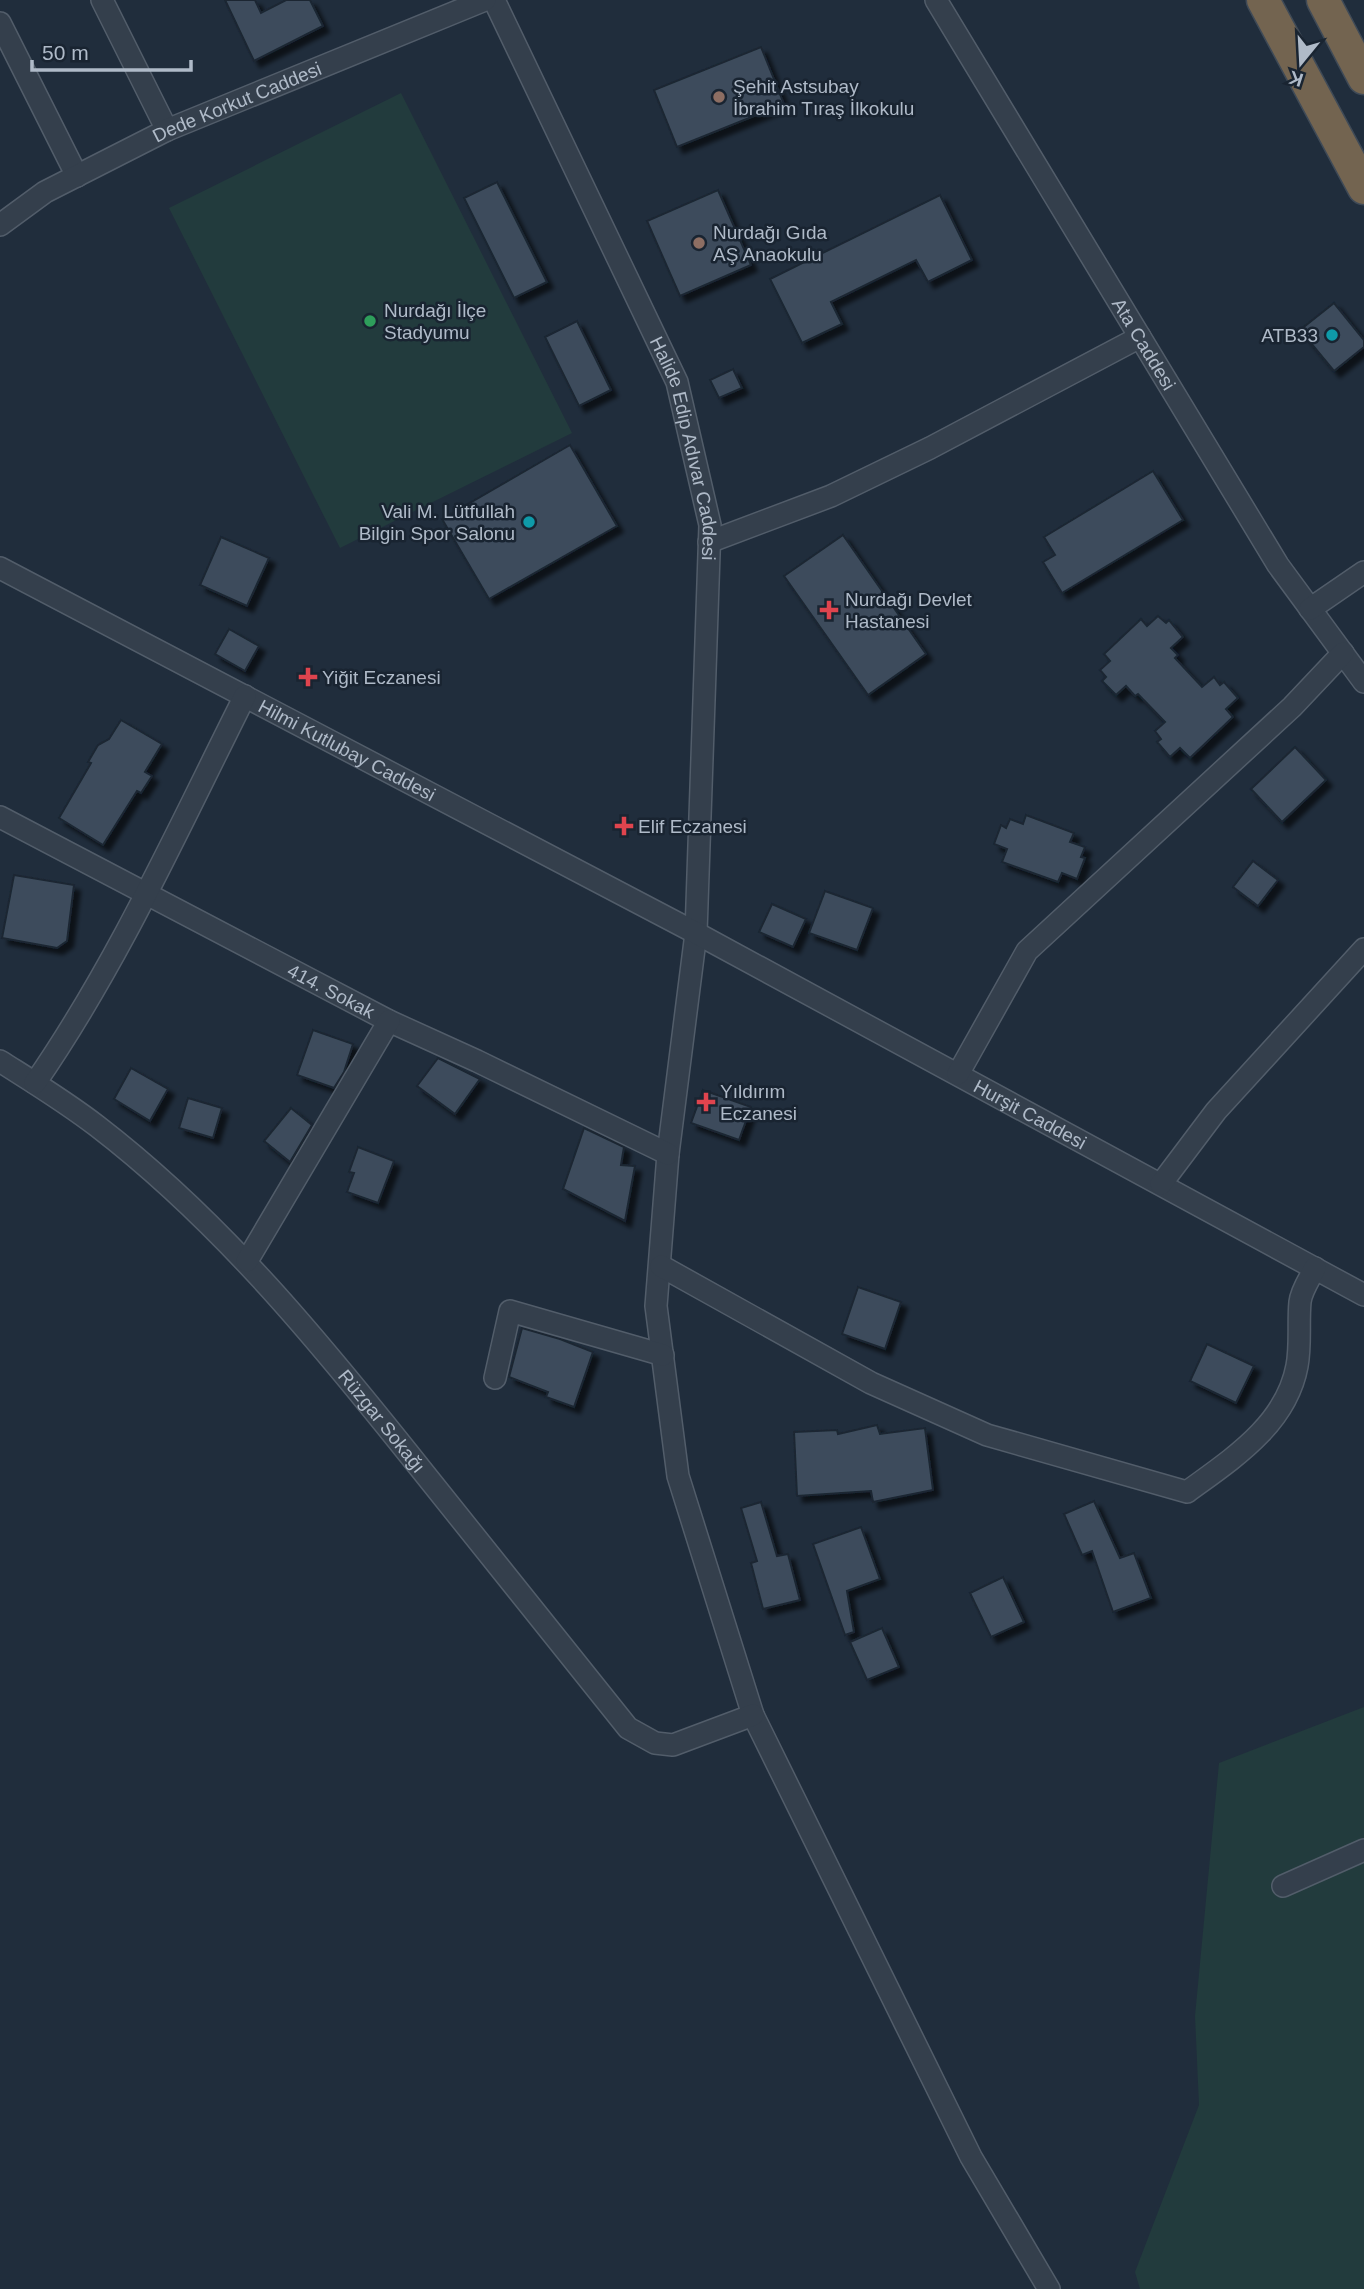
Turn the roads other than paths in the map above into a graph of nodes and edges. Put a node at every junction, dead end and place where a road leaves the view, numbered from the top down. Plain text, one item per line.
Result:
1 (102, 0) edge
2 (485, 0) edge
3 (494, 0) edge
4 (936, 0) edge
5 (1263, 0) edge
6 (1322, 0) edge
7 (0, 23) edge
8 (1364, 78) edge
9 (167, 130) junction
10 (77, 176) junction
11 (1364, 188) edge
12 (0, 225) edge
13 (1140, 337) junction
14 (709, 542) junction
15 (0, 568) edge
16 (1364, 572) edge
17 (1310, 609) junction
18 (1343, 653) junction
19 (1364, 682) edge
20 (245, 696) junction
21 (0, 817) edge
22 (144, 894) junction
23 (696, 933) junction
24 (1364, 949) edge
25 (389, 1021) junction
26 (0, 1062) edge
27 (958, 1074) junction
28 (35, 1083) junction
29 (668, 1154) junction
30 (1160, 1184) junction
31 (247, 1261) junction
32 (661, 1266) junction
33 (1315, 1268) junction
34 (1364, 1295) edge
35 (663, 1355) junction
36 (495, 1378) dead end
37 (753, 1715) junction
38 (1364, 1850) edge
39 (1283, 1886) dead end
40 (1049, 2289) edge

1 - 9 street
2 - 9 street, Dede Korkut Caddesi
3 - 14 street, Halide Edip Adıvar Caddesi
4 - 13 street, Ata Caddesi
5 - 11 highway
6 - 8 highway
7 - 10 street
9 - 10 street, Dede Korkut Caddesi
10 - 12 street, Dede Korkut Caddesi
13 - 14 street
13 - 17 street, Ata Caddesi
14 - 23 street, Halide Edip Adıvar Caddesi
15 - 20 street, Hilmi Kutlubay Caddesi
16 - 17 street
17 - 18 street, Ata Caddesi
18 - 19 street, Ata Caddesi
18 - 27 street
20 - 22 street
20 - 23 street, Hilmi Kutlubay Caddesi
21 - 22 street, 414. Sokak
22 - 25 street, 414. Sokak
22 - 28 street
23 - 27 street, Hurşit Caddesi
23 - 29 street, Halide Edip Adıvar Caddesi
24 - 30 street
25 - 29 street, 414. Sokak
25 - 31 street
26 - 28 street, Rüzgar Sokağı
27 - 30 street, Hurşit Caddesi
28 - 31 street, Rüzgar Sokağı
29 - 32 street, Halide Edip Adıvar Caddesi
30 - 33 street, Hurşit Caddesi
31 - 37 street, Rüzgar Sokağı
32 - 33 street
32 - 35 street, Halide Edip Adıvar Caddesi
33 - 34 street, Hurşit Caddesi
35 - 36 street
35 - 37 street, Halide Edip Adıvar Caddesi
37 - 40 street, Halide Edip Adıvar Caddesi
38 - 39 street

